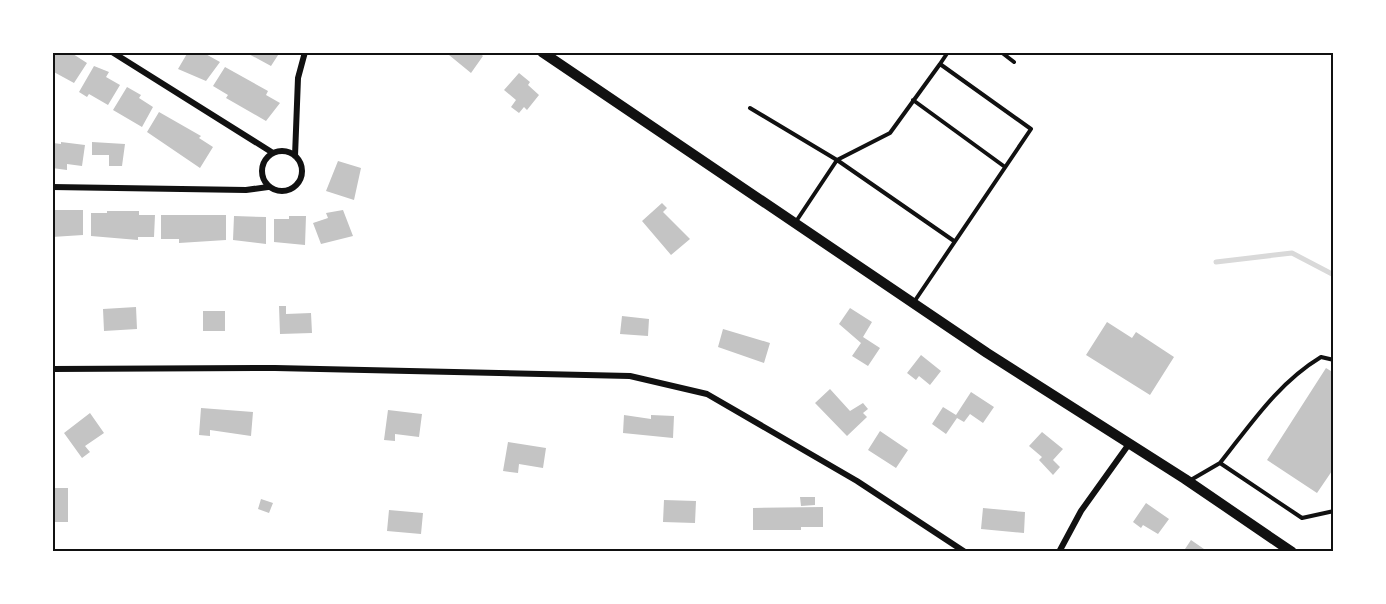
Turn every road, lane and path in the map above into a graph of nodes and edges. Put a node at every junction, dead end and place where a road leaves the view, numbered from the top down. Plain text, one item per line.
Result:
1 (112, 52) edge
2 (305, 52) edge
3 (542, 52) edge
4 (948, 52) edge
5 (1001, 52) edge
6 (1014, 62) dead end
7 (940, 64) junction
8 (913, 100) junction
9 (750, 108) dead end
10 (273, 153) junction
11 (295, 156) junction
12 (837, 160) junction
13 (1005, 167) junction
14 (52, 187) edge
15 (268, 187) junction
16 (795, 223) junction
17 (954, 241) junction
18 (913, 303) junction
19 (1334, 360) edge
20 (52, 369) edge
21 (1129, 444) junction
22 (1220, 463) junction
23 (1188, 481) junction
24 (1334, 511) edge
25 (965, 552) edge
26 (1059, 552) edge
27 (1292, 552) edge

1 - 10 street
2 - 11 street
3 - 16 main road
4 - 7 lane
5 - 6 lane
7 - 8 lane
7 - 13 lane
8 - 12 lane
8 - 13 lane
9 - 12 lane
10 - 11 street
10 - 15 street
11 - 15 street
12 - 16 lane
12 - 17 lane
13 - 17 lane
14 - 15 street
16 - 18 main road
17 - 18 lane
18 - 21 main road
19 - 22 lane
20 - 25 street
21 - 23 main road
21 - 26 street
22 - 23 lane
22 - 24 lane
23 - 27 main road

